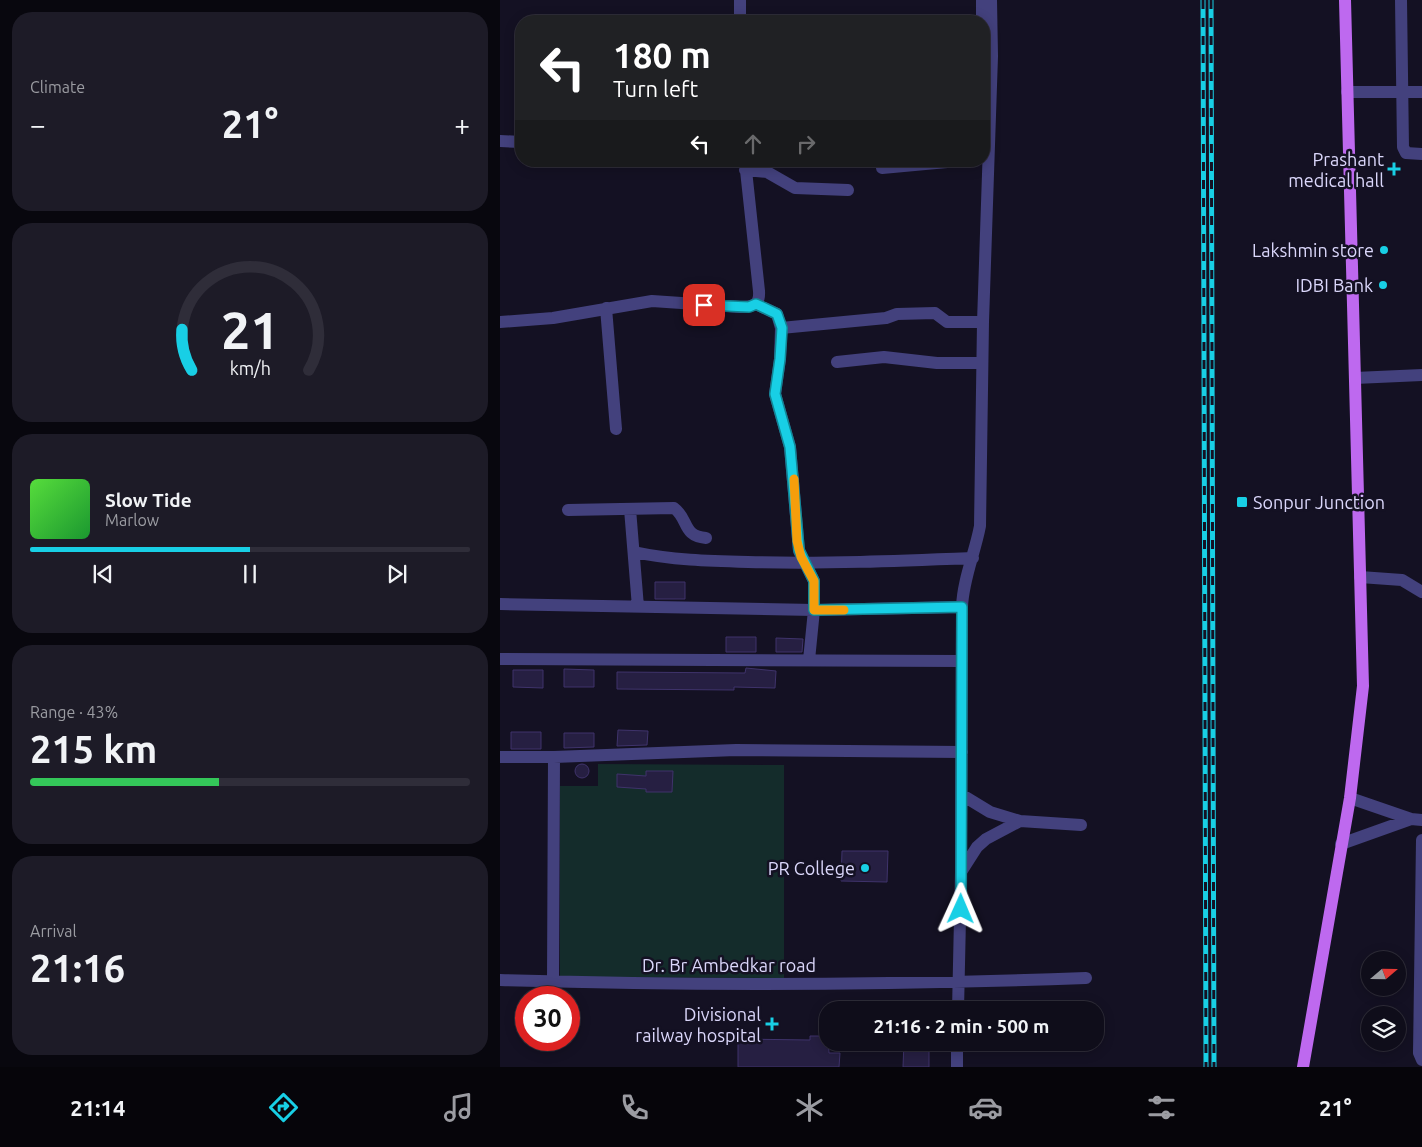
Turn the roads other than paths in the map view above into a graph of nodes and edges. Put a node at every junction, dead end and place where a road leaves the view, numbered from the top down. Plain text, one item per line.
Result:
1 (740, 0) edge
2 (982, 0) edge
3 (991, 0) edge
4 (1345, 0) edge
5 (1400, 0) edge
6 (740, 15) edge
7 (982, 15) edge
8 (990, 20) edge
9 (1347, 92) junction
10 (1402, 92) junction
11 (1422, 92) edge
12 (500, 141) edge
13 (515, 142) edge
14 (1422, 154) edge
15 (745, 167) edge
16 (749, 167) edge
17 (893, 167) edge
18 (986, 167) edge
19 (882, 168) dead end
20 (848, 190) dead end
21 (756, 304) junction
22 (606, 308) junction
23 (500, 322) edge
24 (983, 322) junction
25 (781, 328) junction
26 (837, 362) dead end
27 (982, 363) junction
28 (1422, 375) edge
29 (1355, 378) junction
30 (616, 429) dead end
31 (630, 509) junction
32 (568, 510) dead end
33 (706, 538) dead end
34 (634, 552) junction
35 (973, 558) junction
36 (805, 564) junction
37 (1360, 577) junction
38 (1422, 592) edge
39 (500, 604) edge
40 (638, 607) junction
41 (962, 607) junction
42 (814, 610) junction
43 (500, 645) edge
44 (502, 658) edge
45 (809, 660) junction
46 (962, 661) junction
47 (962, 752) junction
48 (500, 757) edge
49 (554, 758) junction
50 (962, 795) junction
51 (1350, 798) junction
52 (1417, 820) edge
53 (1020, 821) junction
54 (1081, 825) dead end
55 (1422, 840) edge
56 (1341, 844) junction
57 (961, 872) junction
58 (1421, 952) edge
59 (1086, 978) dead end
60 (500, 980) edge
61 (553, 982) junction
62 (959, 982) junction
63 (958, 1001) edge
64 (1421, 1025) edge
65 (958, 1051) edge
66 (1422, 1060) edge
67 (957, 1067) edge
68 (1303, 1067) edge

1 - 6 street
2 - 7 street
3 - 8 street
4 - 9 main road
5 - 10 street
9 - 10 street
9 - 29 main road
10 - 11 street
10 - 14 street
12 - 13 street
15 - 21 street
16 - 20 street
17 - 19 street
18 - 24 street
21 - 22 street
21 - 25 street
22 - 23 street
22 - 30 street
24 - 25 street
24 - 27 street
25 - 36 street
26 - 27 street
27 - 35 street
28 - 29 street
29 - 37 main road
31 - 32 street
31 - 33 street
31 - 34 street
34 - 36 street
34 - 40 street
35 - 36 street
35 - 41 street
36 - 42 street
37 - 38 street
37 - 51 main road
39 - 40 street
40 - 42 street
41 - 42 street
41 - 46 street
42 - 45 street
43 - 44 street
44 - 45 street
45 - 46 street
46 - 47 street
47 - 49 street
47 - 50 street
48 - 49 street
49 - 61 street
50 - 53 street
50 - 57 street
51 - 52 street
51 - 56 main road
52 - 56 street
53 - 54 street
53 - 57 street
55 - 58 street
56 - 68 main road
57 - 62 street
58 - 64 street
59 - 62 street, Dr. Br Ambedkar road
60 - 61 street, Dr. Br Ambedkar road
61 - 62 street, Dr. Br Ambedkar road
62 - 63 street
64 - 66 street
65 - 67 street

